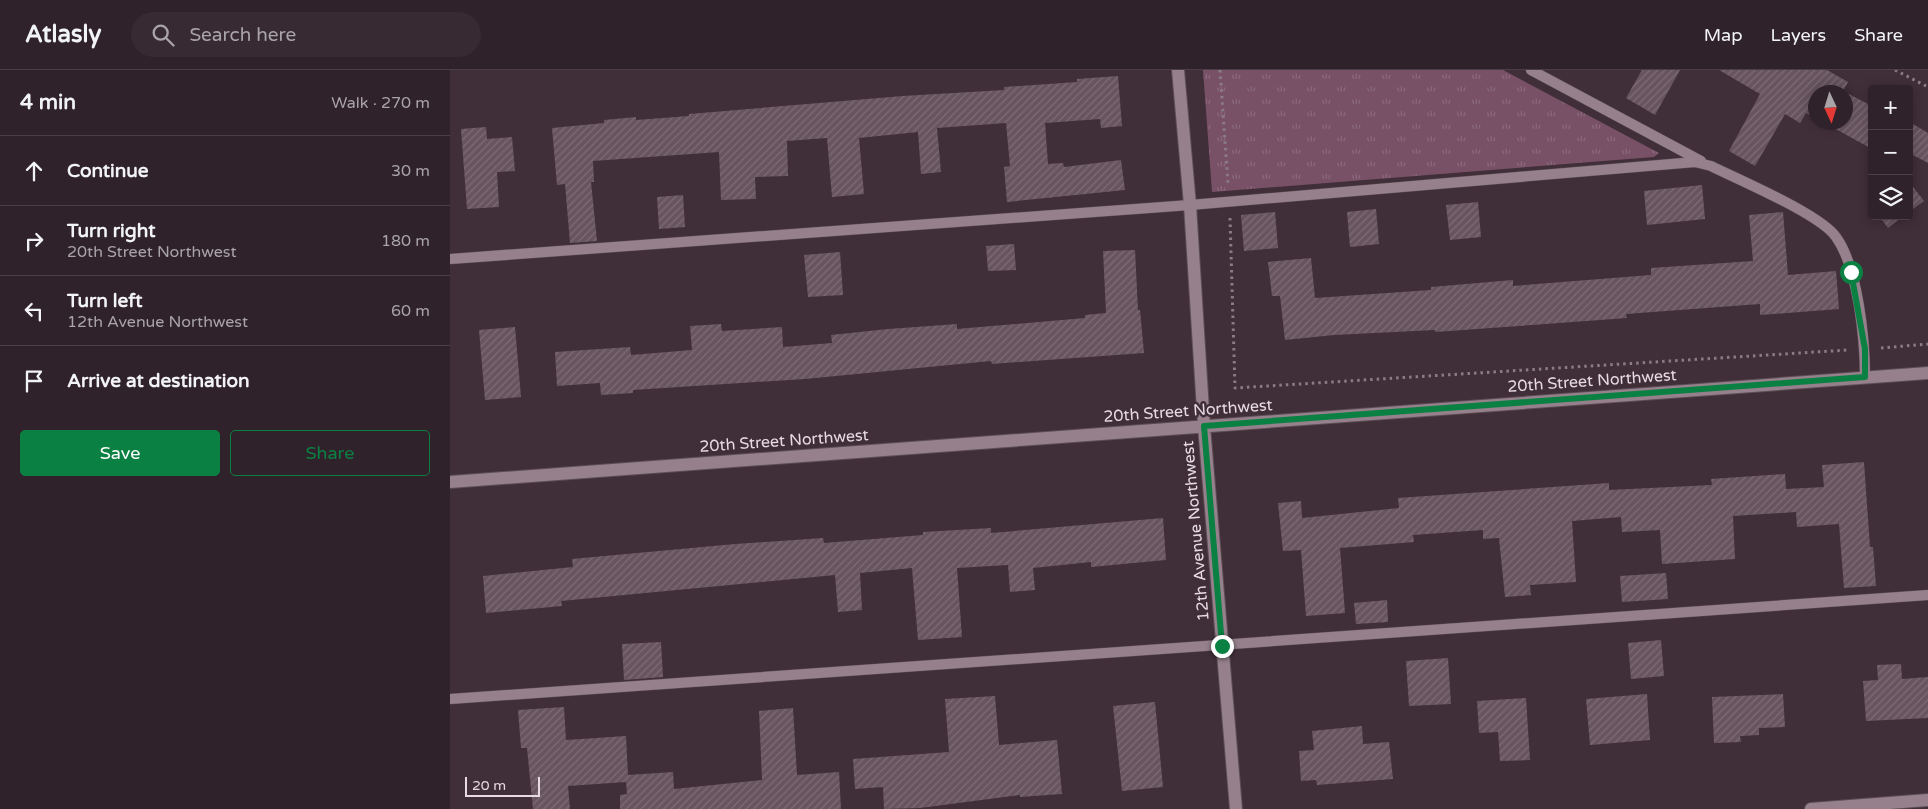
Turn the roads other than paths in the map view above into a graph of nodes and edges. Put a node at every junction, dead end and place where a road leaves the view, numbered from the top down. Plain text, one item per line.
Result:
1 (1178, 70) edge
2 (1530, 70) edge
3 (1710, 166) junction
4 (1190, 205) junction
5 (450, 260) edge
6 (1928, 373) edge
7 (1865, 377) junction
8 (1204, 426) junction
9 (450, 482) edge
10 (1928, 595) edge
11 (1222, 646) junction
12 (450, 699) edge
13 (1928, 800) edge
14 (1236, 809) edge
15 (1811, 809) edge

1 - 4 street, 12th Avenue Northwest
2 - 3 lane
3 - 4 lane
3 - 7 lane
4 - 5 lane
4 - 8 street, 12th Avenue Northwest
6 - 7 street, 20th Street Northwest
7 - 8 street, 20th Street Northwest
8 - 9 street, 20th Street Northwest
8 - 11 street, 12th Avenue Northwest
10 - 11 lane
11 - 12 lane
11 - 14 street, 12th Avenue Northwest
13 - 15 street

